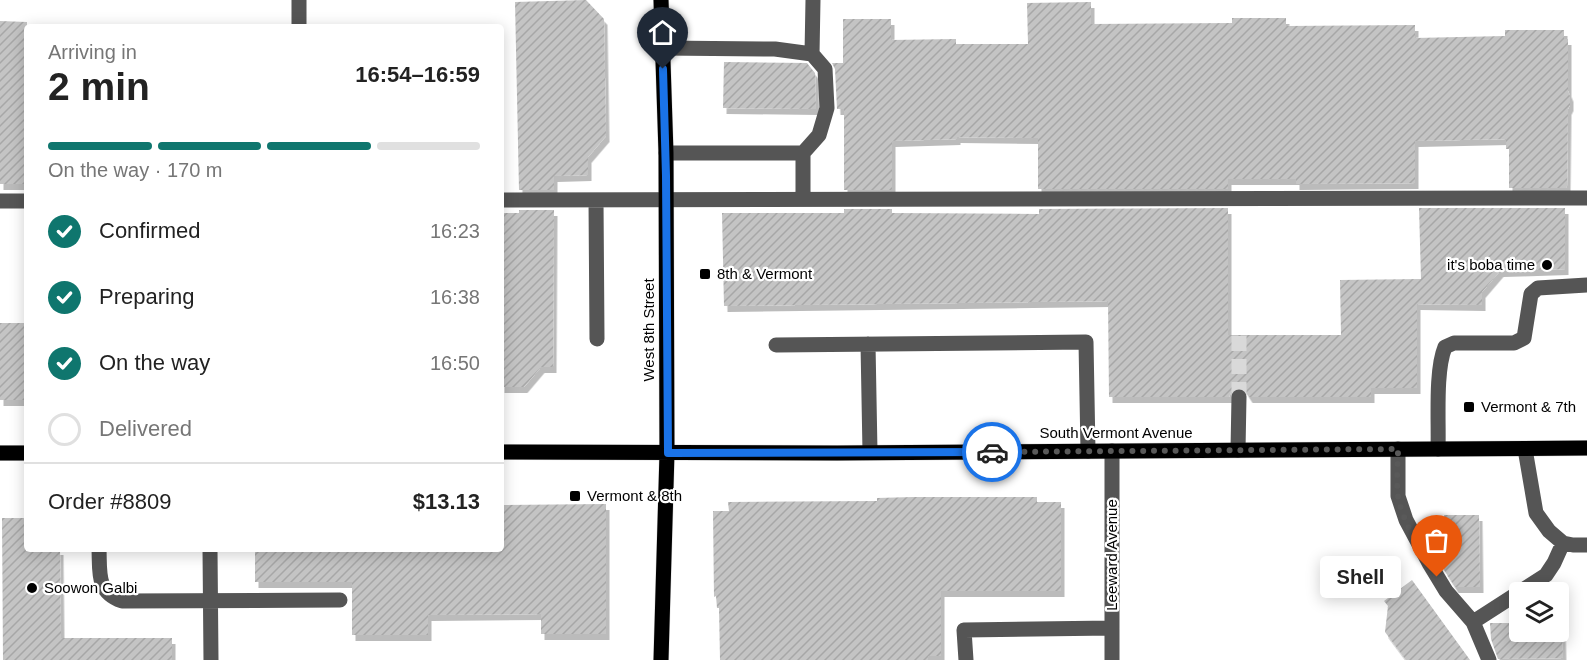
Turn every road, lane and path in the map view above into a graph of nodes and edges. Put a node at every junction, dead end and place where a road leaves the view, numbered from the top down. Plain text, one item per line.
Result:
1 (299, 0) edge
2 (661, 0) edge
3 (813, 0) edge
4 (300, 24) edge
5 (662, 48) junction
6 (812, 54) junction
7 (666, 153) junction
8 (803, 153) junction
9 (1587, 198) edge
10 (803, 199) junction
11 (504, 200) edge
12 (596, 200) junction
13 (666, 200) junction
14 (0, 201) edge
15 (24, 201) edge
16 (1587, 285) edge
17 (597, 339) dead end
18 (868, 344) junction
19 (776, 345) dead end
20 (1239, 397) tunnel mouth
21 (1587, 448) edge
22 (1398, 449) junction
23 (1438, 449) junction
24 (1525, 449) junction
25 (1238, 450) junction
26 (1088, 451) junction
27 (1112, 451) junction
28 (504, 452) edge
29 (870, 452) junction
30 (0, 453) edge
31 (24, 453) edge
32 (668, 453) junction
33 (1563, 543) junction
34 (1587, 545) edge
35 (99, 552) edge
36 (210, 552) edge
37 (210, 600) junction
38 (340, 600) dead end
39 (1473, 622) junction
40 (1112, 628) junction
41 (211, 660) edge
42 (661, 660) edge
43 (966, 660) edge
44 (1112, 660) edge
45 (1489, 660) edge

1 - 4 street
2 - 5 main road, West 8th Street
3 - 6 street
5 - 6 street
5 - 7 main road, West 8th Street
6 - 8 street
7 - 8 street
7 - 13 main road, West 8th Street
8 - 10 street
9 - 10 street
10 - 13 street
11 - 12 street
12 - 13 street
12 - 17 street
13 - 32 main road, West 8th Street
14 - 15 street
16 - 23 street
18 - 19 street
18 - 26 street
18 - 29 street
20 - 25 street
21 - 24 main road, South Vermont Avenue
22 - 23 main road, South Vermont Avenue
22 - 25 main road, South Vermont Avenue
22 - 39 street
23 - 24 main road, South Vermont Avenue
24 - 33 street
25 - 27 main road, South Vermont Avenue
26 - 27 main road, South Vermont Avenue
26 - 29 main road, South Vermont Avenue
27 - 40 street, Leeward Avenue
28 - 32 main road, South Vermont Avenue
29 - 32 main road, South Vermont Avenue
30 - 31 main road
32 - 42 main road, West 8th Street
33 - 34 street
33 - 39 street
35 - 37 street
36 - 37 street
37 - 38 street
37 - 41 street
39 - 45 street
40 - 43 street
40 - 44 street, Leeward Avenue

